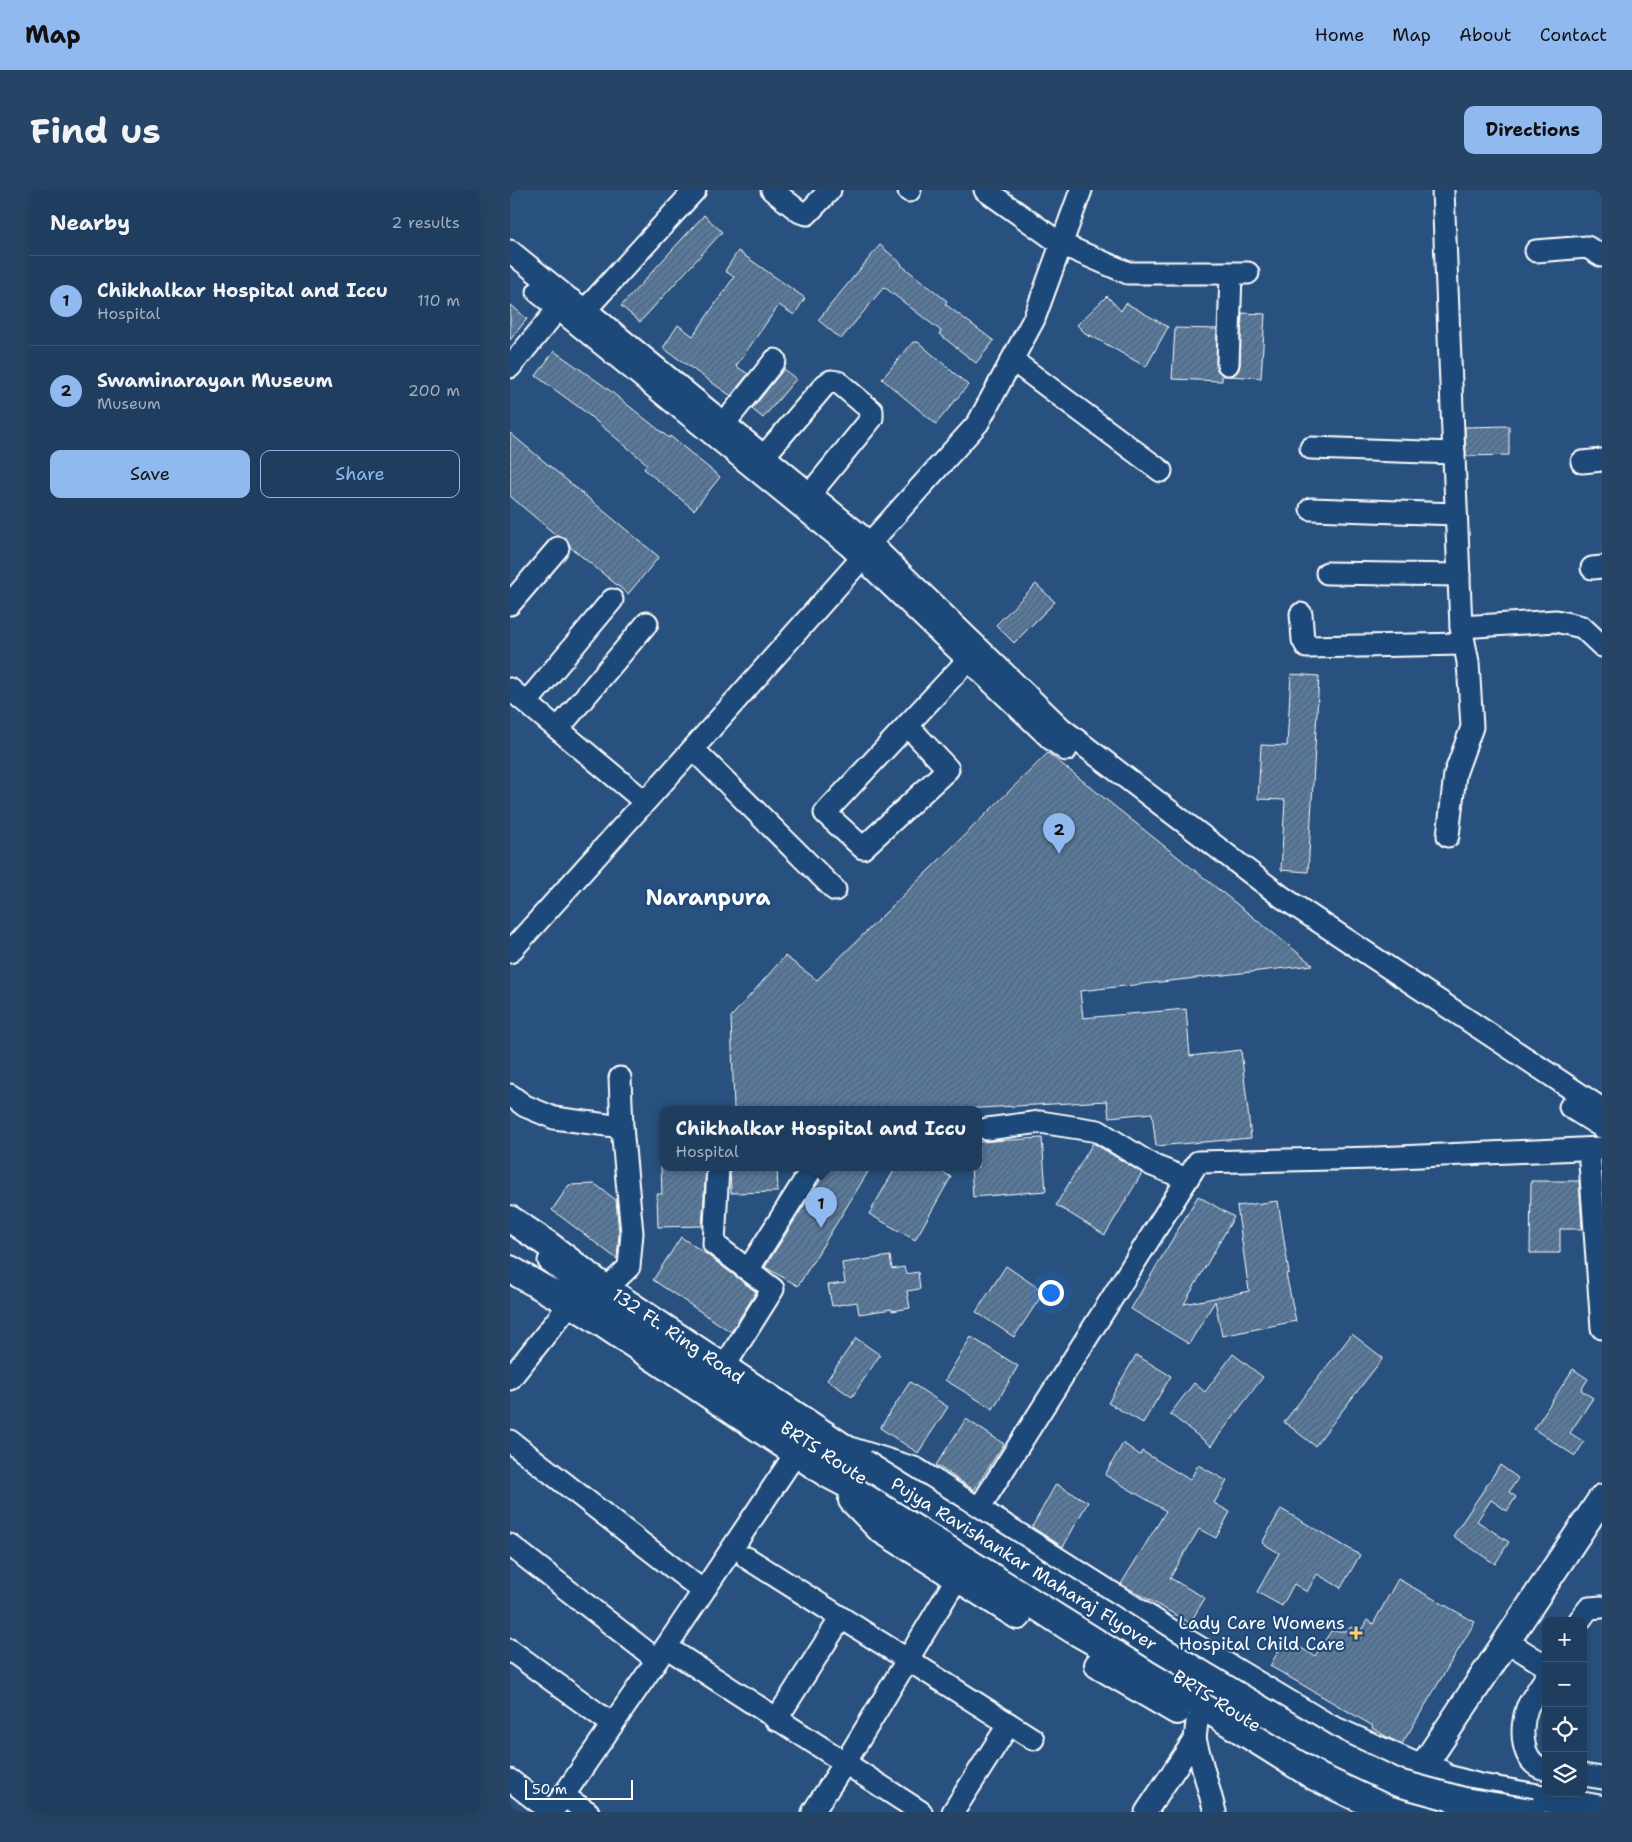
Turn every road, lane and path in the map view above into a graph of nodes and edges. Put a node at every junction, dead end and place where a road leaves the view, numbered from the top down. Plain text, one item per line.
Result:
1 (695, 190) edge
2 (772, 190) edge
3 (830, 190) edge
4 (985, 190) edge
5 (1081, 190) edge
6 (1443, 190) edge
7 (1061, 244) junction
8 (510, 251) edge
9 (1536, 251) dead end
10 (1602, 256) edge
11 (510, 270) edge
12 (563, 303) junction
13 (580, 316) junction
14 (775, 360) dead end
15 (1012, 360) junction
16 (1228, 364) dead end
17 (510, 367) edge
18 (724, 424) junction
19 (1311, 448) dead end
20 (1454, 453) junction
21 (764, 456) junction
22 (1161, 472) dead end
23 (810, 494) junction
24 (1311, 510) dead end
25 (1456, 514) junction
26 (558, 548) dead end
27 (866, 550) junction
28 (1327, 573) dead end
29 (1459, 575) junction
30 (612, 600) dead end
31 (510, 604) edge
32 (1301, 614) dead end
33 (647, 623) dead end
34 (1463, 636) junction
35 (1602, 646) edge
36 (968, 660) junction
37 (515, 693) edge
38 (907, 725) junction
39 (558, 728) junction
40 (692, 749) junction
41 (644, 801) junction
42 (1448, 836) dead end
43 (835, 890) dead end
44 (510, 952) edge
45 (620, 1078) dead end
46 (510, 1094) edge
47 (1602, 1109) edge
48 (622, 1127) junction
49 (1602, 1127) edge
50 (988, 1129) dead end
51 (1596, 1149) edge
52 (718, 1171) edge
53 (810, 1171) edge
54 (1187, 1179) junction
55 (510, 1220) edge
56 (510, 1233) edge
57 (510, 1254) edge
58 (510, 1269) edge
59 (748, 1270) junction
60 (606, 1288) junction
61 (570, 1304) junction
62 (624, 1322) junction
63 (1602, 1328) edge
64 (724, 1367) junction
65 (510, 1379) edge
66 (510, 1441) edge
67 (796, 1453) junction
68 (856, 1456) junction
69 (838, 1480) junction
70 (1602, 1498) edge
71 (978, 1510) junction
72 (1602, 1526) edge
73 (510, 1545) edge
74 (747, 1558) dead end
75 (958, 1578) junction
76 (704, 1591) junction
77 (1602, 1607) edge
78 (1581, 1617) edge
79 (841, 1618) junction
80 (1519, 1649) junction
81 (510, 1650) edge
82 (661, 1654) junction
83 (907, 1660) junction
84 (1542, 1663) edge
85 (1542, 1684) edge
86 (776, 1720) junction
87 (612, 1724) junction
88 (1009, 1724) junction
89 (1196, 1731) junction
90 (1033, 1739) dead end
91 (845, 1763) junction
92 (1542, 1768) edge
93 (1429, 1773) junction
94 (1587, 1776) edge
95 (1602, 1778) edge
96 (510, 1780) edge
97 (555, 1807) edge
98 (1412, 1809) edge
99 (1602, 1809) edge
100 (913, 1810) edge
101 (588, 1812) edge
102 (813, 1812) edge
103 (953, 1812) edge
104 (1146, 1812) edge
105 (1215, 1812) edge
106 (1350, 1812) edge
107 (1531, 1812) edge

1 - 13 street
2 - 3 street
4 - 7 street
5 - 7 street
6 - 20 street
7 - 15 street
7 - 16 street
8 - 12 street
9 - 10 street
11 - 12 street
12 - 13 street
12 - 17 street
13 - 18 street
13 - 27 street
14 - 18 street
15 - 22 street
15 - 27 street
18 - 21 street
19 - 20 street
20 - 25 street
21 - 23 street
21 - 23 street
23 - 27 street
24 - 25 street
25 - 29 street
26 - 31 street
27 - 36 street
27 - 40 street
27 - 47 street
28 - 29 street
29 - 34 street
30 - 37 street
32 - 34 street
33 - 39 street
34 - 35 street
34 - 42 street
36 - 38 street
36 - 49 street
37 - 39 street
38 - 38 street
39 - 41 street
40 - 41 street
40 - 43 street
41 - 44 street
45 - 48 street
46 - 48 street
48 - 60 street
50 - 54 street
51 - 54 street
51 - 63 street
52 - 59 street
53 - 59 street
54 - 71 street
55 - 60 main road, 132 Ft. Ring Road
56 - 62 street, BRTS Route
57 - 62 street, BRTS Route
58 - 61 main road, 132 Ft. Ring Road
59 - 64 street
60 - 64 main road, 132 Ft. Ring Road
61 - 65 street
61 - 67 main road, 132 Ft. Ring Road
62 - 98 street, BRTS Route
64 - 68 main road, 132 Ft. Ring Road
66 - 76 street
67 - 69 main road, 132 Ft. Ring Road
67 - 76 street
68 - 71 main road
68 - 107 main road, Pujya Ravishankar Maharaj Flyover, bridge
69 - 75 main road
69 - 98 main road, Pujya Ravishankar Maharaj Flyover
70 - 93 main road
71 - 93 main road
72 - 80 main road
73 - 82 street
74 - 79 street
75 - 83 street
75 - 89 main road
76 - 82 street
77 - 78 street
79 - 83 street
79 - 86 street
80 - 84 street
80 - 93 main road
81 - 87 street
82 - 86 street
82 - 87 street
83 - 88 street
83 - 91 street
85 - 92 street
86 - 91 street
87 - 97 street
88 - 90 street
88 - 103 street
89 - 104 street
89 - 105 street
89 - 106 main road
91 - 100 street
91 - 102 street
93 - 98 main road
93 - 99 main road
94 - 95 street
96 - 97 street
97 - 101 street

